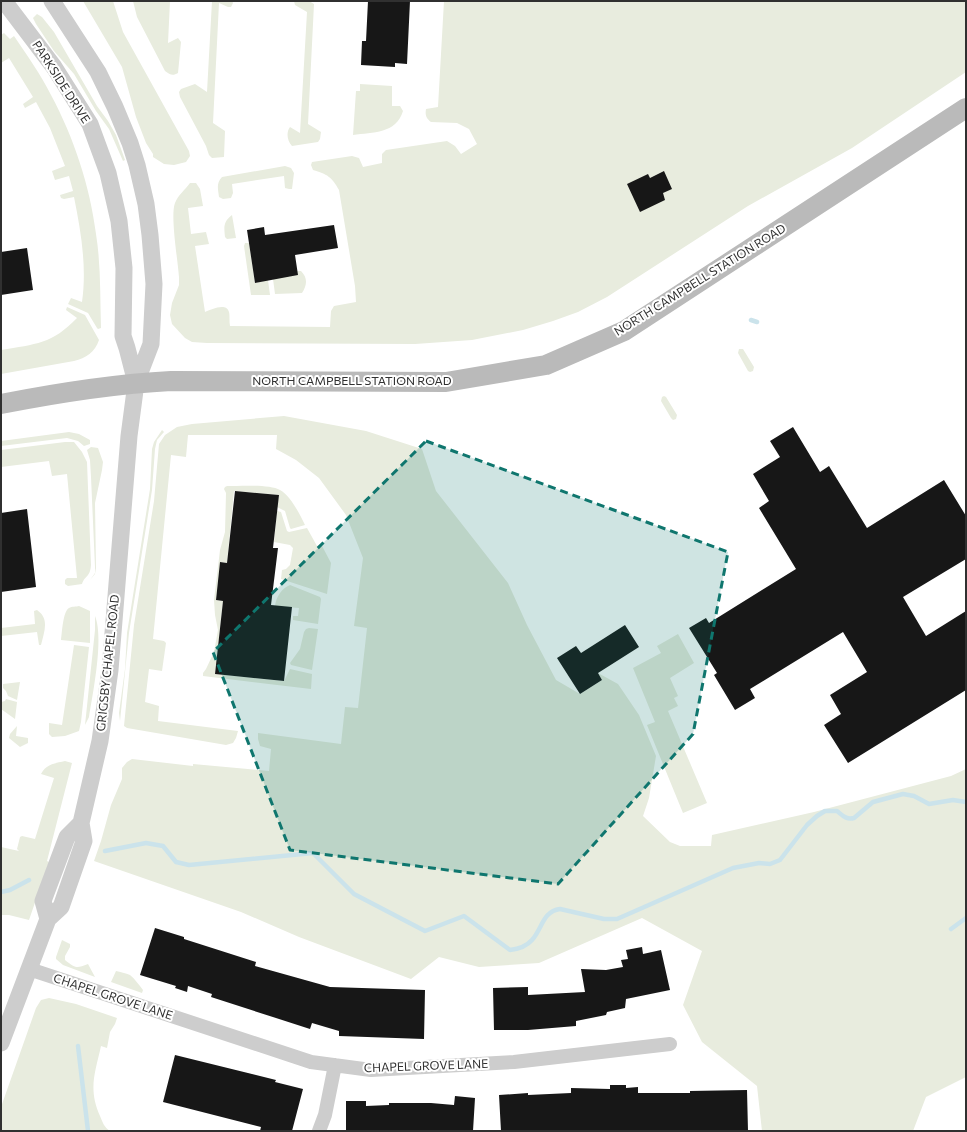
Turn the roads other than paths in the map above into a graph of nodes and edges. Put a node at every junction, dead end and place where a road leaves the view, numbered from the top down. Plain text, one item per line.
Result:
1 (52, 1) edge
2 (7, 2) edge
3 (966, 108) edge
4 (136, 383) junction
5 (1, 404) edge
6 (29, 969) junction
7 (1, 1043) edge
8 (670, 1044) dead end
9 (335, 1065) junction
10 (319, 1131) edge

1 - 4 street
2 - 4 street, PARKSIDE DRIVE
3 - 4 main road, NORTH CAMPBELL STATION ROAD
4 - 5 main road, NORTH CAMPBELL STATION ROAD
4 - 6 street, GRIGSBY CHAPEL ROAD
6 - 7 street, GRIGSBY CHAPEL ROAD
6 - 9 street, CHAPEL GROVE LANE
8 - 9 street, CHAPEL GROVE LANE
9 - 10 street

